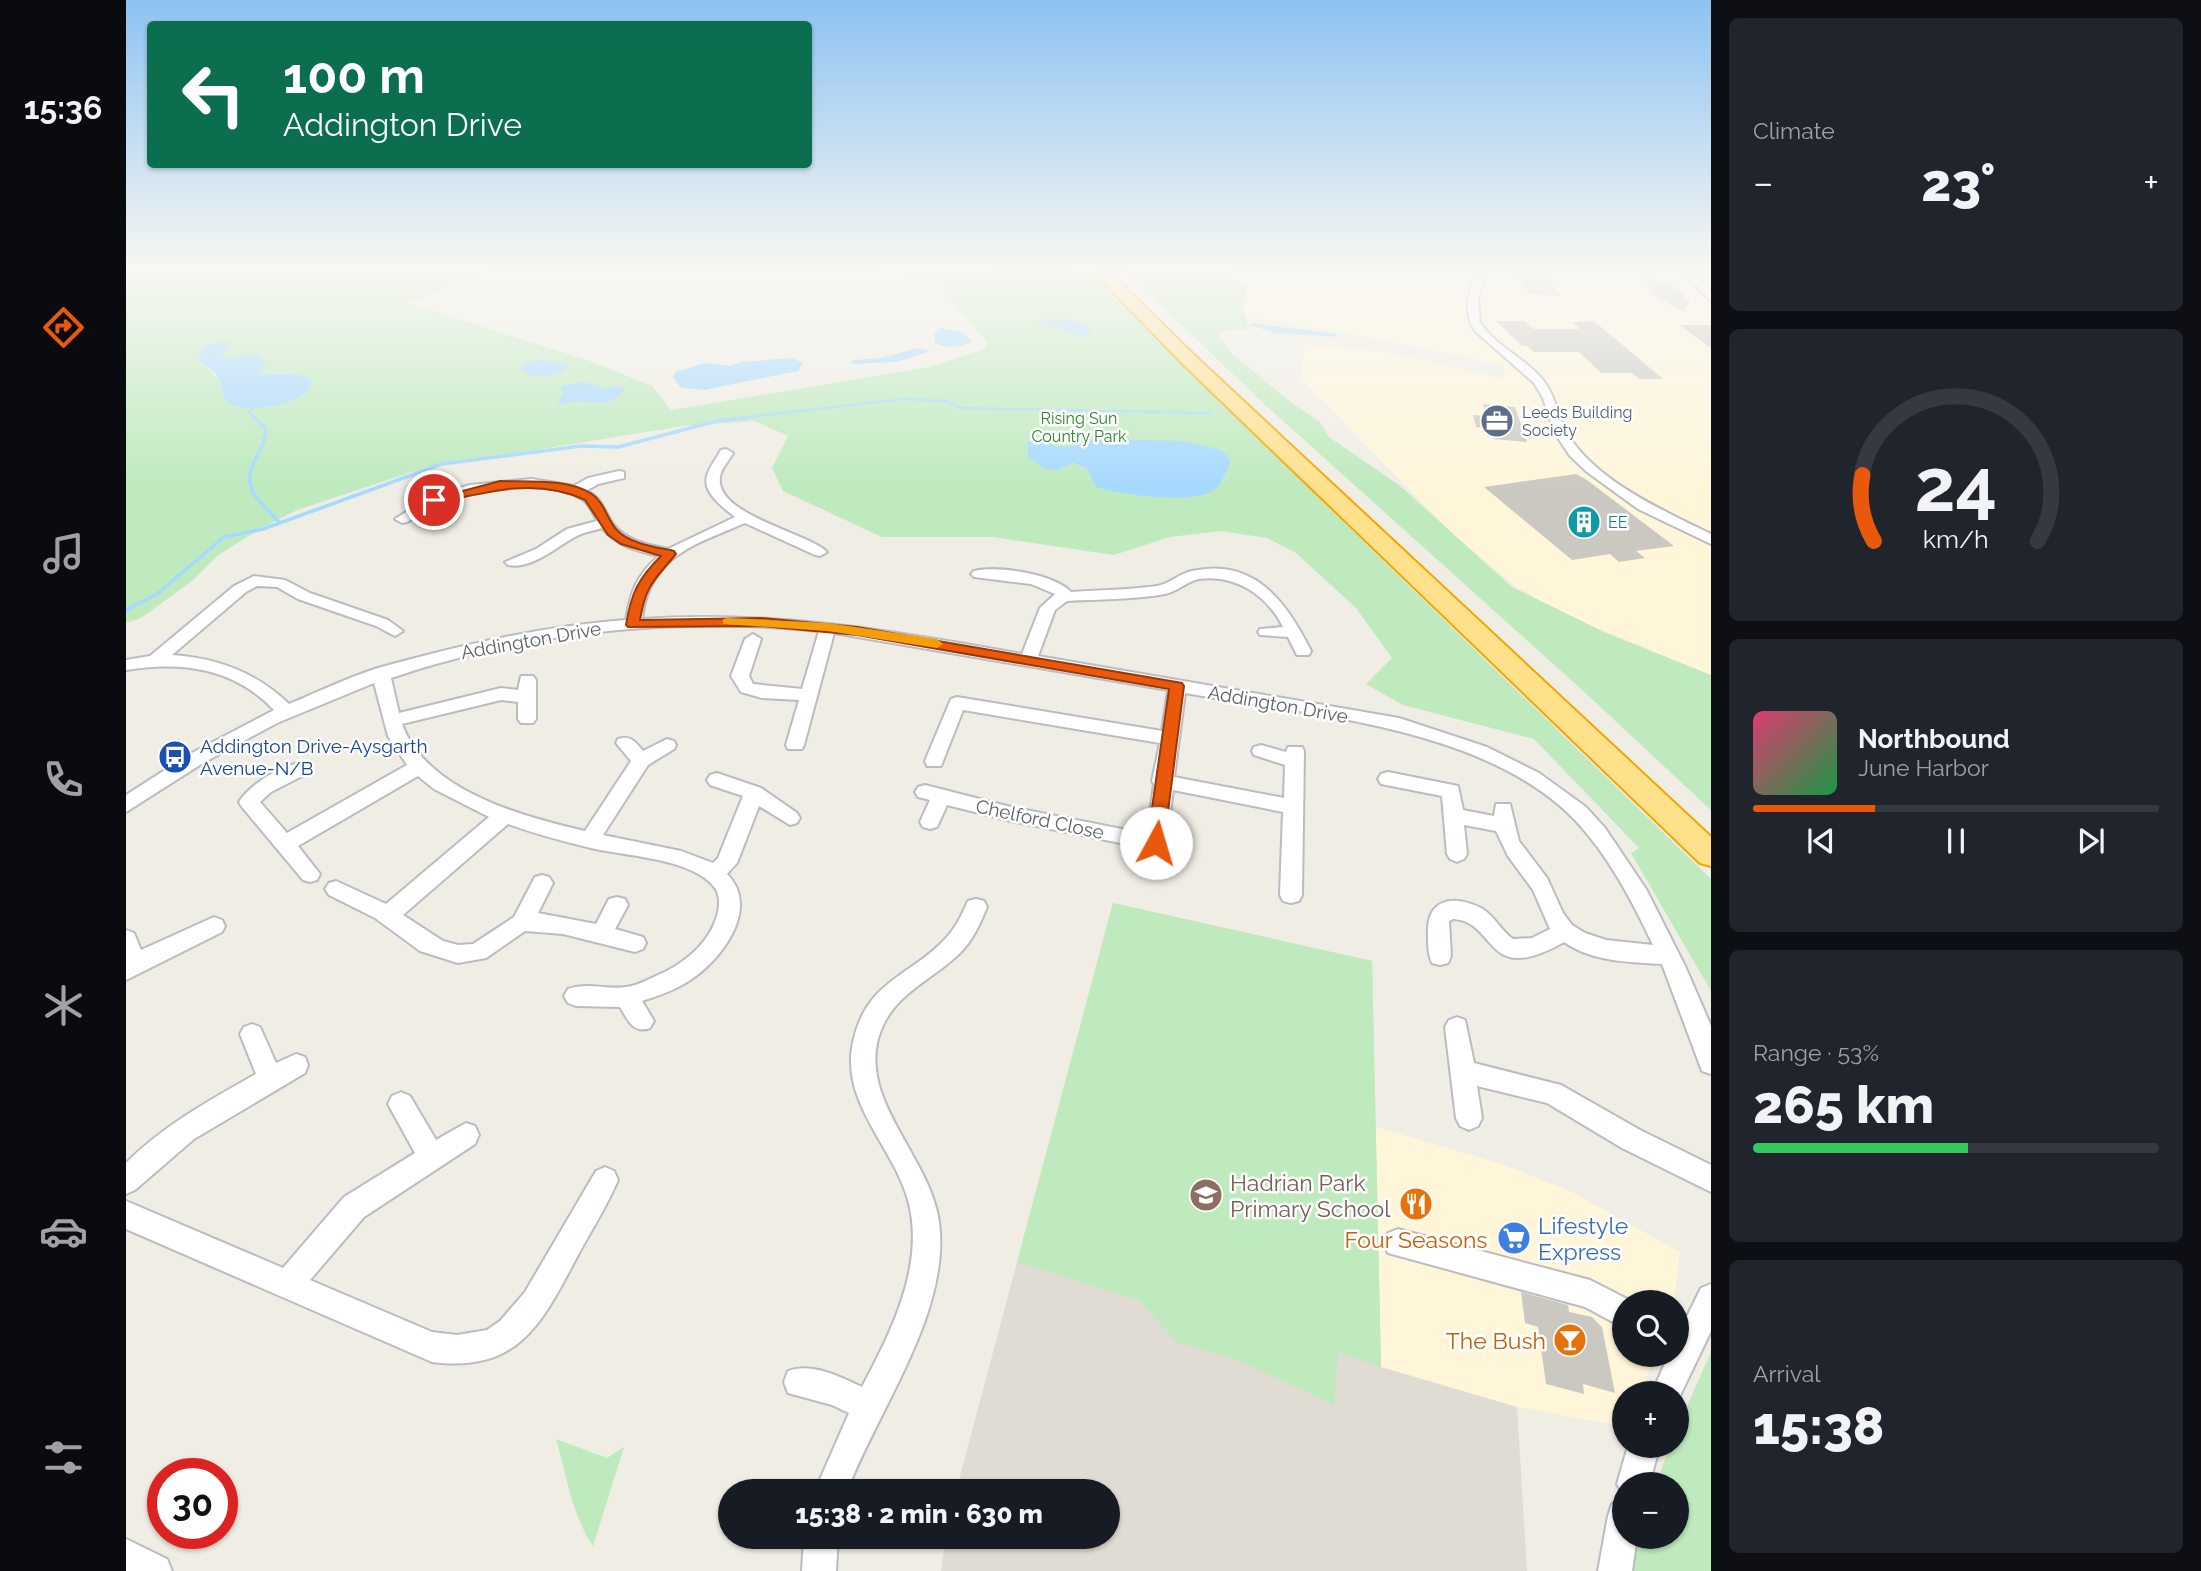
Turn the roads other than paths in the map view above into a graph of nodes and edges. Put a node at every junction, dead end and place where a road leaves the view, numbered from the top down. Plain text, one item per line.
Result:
1 (1172, 343) edge
2 (1188, 343) edge
3 (1495, 343) edge
4 (726, 453) dead end
5 (619, 475) dead end
6 (575, 491) junction
7 (746, 518) junction
8 (402, 519) dead end
9 (606, 523) junction
10 (1711, 541) edge
11 (820, 552) dead end
12 (669, 554) junction
13 (513, 562) dead end
14 (979, 574) dead end
15 (1063, 597) junction
16 (633, 625) junction
17 (828, 627) junction
18 (395, 631) dead end
19 (1266, 632) dead end
20 (1294, 632) junction
21 (753, 639) dead end
22 (1303, 651) dead end
23 (156, 660) junction
24 (1028, 660) junction
25 (126, 665) edge
26 (381, 673) junction
27 (1177, 686) junction
28 (809, 695) junction
29 (285, 711) junction
30 (527, 719) dead end
31 (392, 721) junction
32 (791, 738) dead end
33 (1169, 738) junction
34 (625, 743) dead end
35 (667, 745) dead end
36 (1261, 751) dead end
37 (640, 760) junction
38 (934, 761) dead end
39 (418, 767) junction
40 (299, 769) dead end
41 (1388, 779) dead end
42 (717, 780) dead end
43 (1162, 780) junction
44 (754, 793) junction
45 (126, 806) edge
46 (1293, 807) junction
47 (504, 816) junction
48 (1454, 816) junction
49 (790, 818) dead end
50 (930, 822) dead end
51 (1711, 830) edge
52 (590, 840) junction
53 (284, 844) junction
54 (1155, 851) joint
55 (1457, 854) dead end
56 (1711, 855) edge
57 (310, 874) dead end
58 (714, 874) junction
59 (542, 883) dead end
60 (335, 889) dead end
61 (1291, 895) dead end
62 (617, 905) dead end
63 (976, 907) dead end
64 (388, 915) junction
65 (522, 922) junction
66 (214, 926) dead end
67 (1564, 932) junction
68 (601, 936) junction
69 (126, 939) edge
70 (635, 943) dead end
71 (1669, 955) junction
72 (1440, 956) dead end
73 (131, 968) edge
74 (576, 996) dead end
75 (626, 997) junction
76 (642, 1021) dead end
77 (1457, 1027) dead end
78 (252, 1034) dead end
79 (1711, 1063) edge
80 (296, 1065) dead end
81 (1464, 1072) junction
82 (270, 1079) junction
83 (401, 1104) dead end
84 (1469, 1118) dead end
85 (466, 1135) dead end
86 (432, 1157) junction
87 (1711, 1179) edge
88 (605, 1180) dead end
89 (126, 1181) edge
90 (126, 1215) edge
91 (1398, 1243) dead end
92 (288, 1284) junction
93 (1711, 1298) edge
94 (1612, 1306) edge
95 (1689, 1335) edge
96 (799, 1382) dead end
97 (867, 1405) junction
98 (835, 1479) edge
99 (820, 1549) edge
100 (1619, 1549) edge
101 (126, 1556) edge
102 (155, 1571) edge
103 (819, 1571) edge
104 (1615, 1571) edge

1 - 56 highway
2 - 51 highway
3 - 10 street
4 - 7 street
5 - 6 street
6 - 8 street
6 - 9 street
7 - 11 street
7 - 12 street
9 - 12 street
9 - 13 street
12 - 16 street
14 - 15 street
15 - 20 street
15 - 24 street
16 - 17 street, Addington Drive
16 - 26 street, Addington Drive
17 - 24 street, Addington Drive
17 - 28 street
18 - 23 street
19 - 20 street
20 - 22 street
21 - 28 street
23 - 25 street
23 - 29 street
24 - 27 street, Addington Drive
26 - 29 street, Addington Drive
26 - 31 street
27 - 33 street, Chelford Close
27 - 71 street, Addington Drive
28 - 32 street
29 - 45 street, Addington Drive
30 - 31 street
31 - 39 street
33 - 38 street
33 - 43 street, Chelford Close
34 - 37 street
35 - 37 street
36 - 46 street
37 - 52 street
39 - 47 street
39 - 53 street
40 - 53 street
41 - 48 street
42 - 44 street
43 - 46 street
43 - 54 street, Chelford Close
44 - 49 street
44 - 58 street
46 - 61 street
47 - 52 street
47 - 64 street
48 - 55 street
48 - 67 street
50 - 54 street, Chelford Close
52 - 58 street
53 - 57 street
58 - 75 street
59 - 65 street
60 - 64 street
62 - 68 street
63 - 97 street
64 - 65 street
65 - 68 street
66 - 73 street
67 - 71 street
67 - 72 street
68 - 70 street
69 - 73 street
71 - 79 street, Addington Drive
74 - 75 street
75 - 76 street
77 - 81 street
78 - 82 street
80 - 82 street
81 - 84 street
81 - 87 street
82 - 89 street
83 - 86 street
85 - 86 street
86 - 92 street
88 - 92 street
90 - 92 street
91 - 94 street
93 - 95 street
96 - 97 street
97 - 98 street
99 - 103 street
100 - 104 street
101 - 102 street

